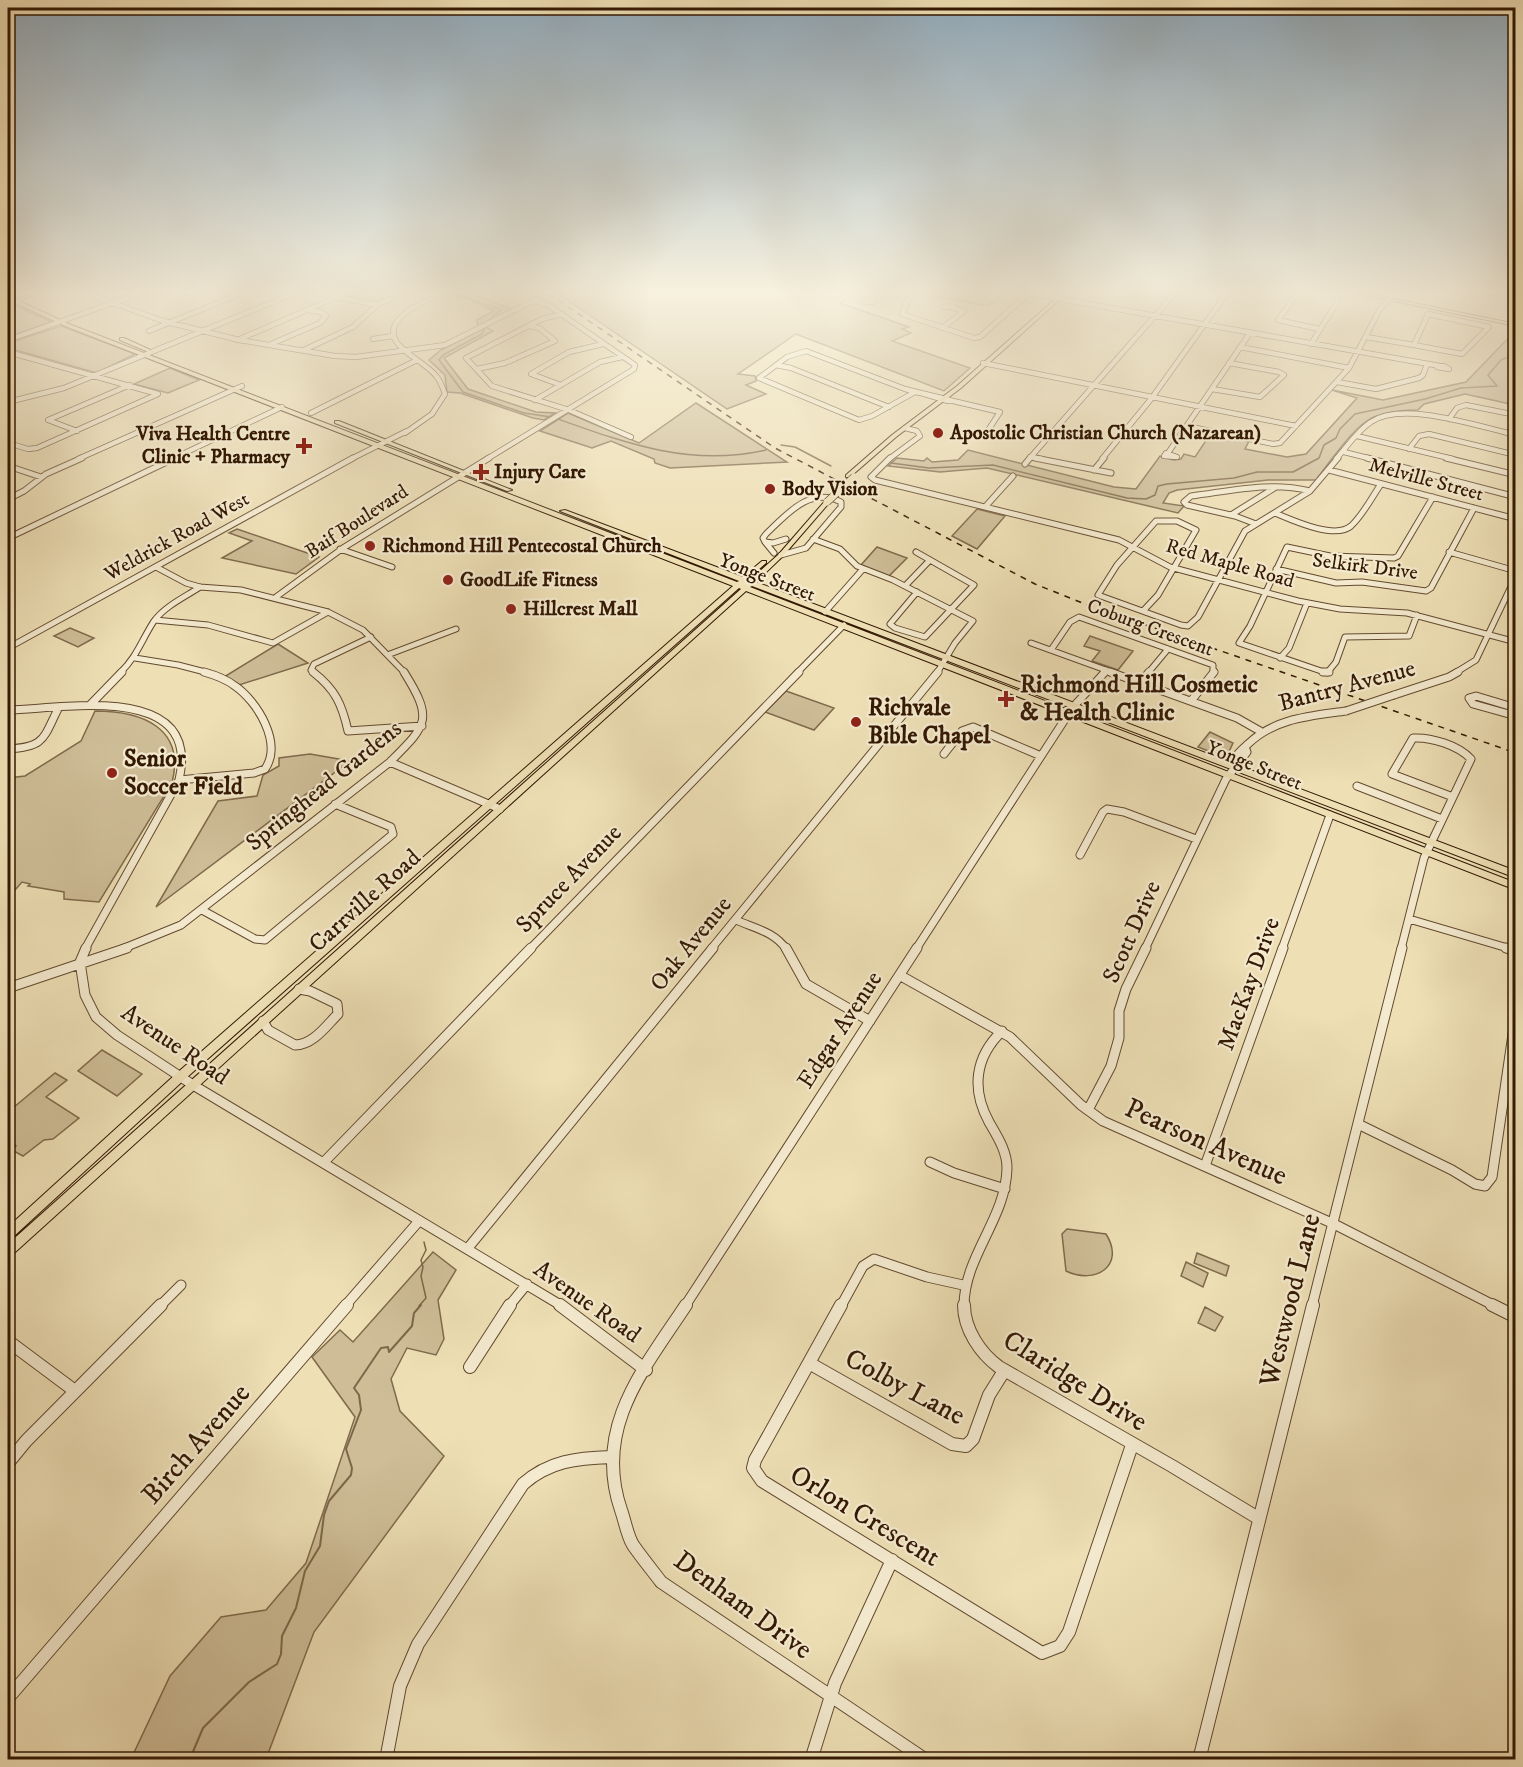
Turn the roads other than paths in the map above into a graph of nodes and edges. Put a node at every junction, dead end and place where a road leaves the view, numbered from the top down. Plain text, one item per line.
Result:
1 (198, 375) edge
2 (214, 375) edge
3 (386, 375) edge
4 (436, 375) edge
5 (482, 375) edge
6 (535, 375) edge
7 (578, 375) edge
8 (624, 375) edge
9 (761, 375) edge
10 (810, 375) edge
11 (871, 375) edge
12 (974, 375) edge
13 (1045, 375) edge
14 (1102, 375) edge
15 (1168, 375) edge
16 (1221, 375) edge
17 (1284, 375) edge
18 (1343, 375) edge
19 (1422, 375) edge
20 (95, 376) joint
21 (1337, 382) junction
22 (130, 385) junction
23 (561, 385) junction
24 (1094, 385) junction
25 (242, 386) junction
26 (234, 389) junction
27 (1212, 389) junction
28 (915, 392) junction
29 (1152, 397) junction
30 (535, 400) junction
31 (947, 400) junction
32 (8, 402) edge
33 (888, 406) junction
34 (1199, 406) junction
35 (282, 407) junction
36 (568, 410) junction
37 (311, 413) junction
38 (1515, 415) edge
39 (1449, 419) junction
40 (1187, 426) junction
41 (1296, 426) junction
42 (908, 428) junction
43 (77, 431) junction
44 (987, 432) dead end
45 (1357, 435) junction
46 (1515, 435) edge
47 (631, 437) dead end
48 (8, 442) edge
49 (388, 442) junction
50 (379, 446) junction
51 (1409, 448) junction
52 (1344, 452) junction
53 (1168, 453) dead end
54 (1515, 455) edge
55 (1030, 457) junction
56 (1025, 464) dead end
57 (8, 466) edge
58 (1094, 470) junction
59 (1329, 470) junction
60 (464, 472) junction
61 (1111, 473) dead end
62 (1515, 475) edge
63 (458, 476) junction
64 (1013, 476) dead end
65 (41, 477) junction
66 (1381, 484) junction
67 (1276, 487) junction
68 (1310, 492) junction
69 (1433, 497) junction
70 (1515, 497) edge
71 (8, 499) edge
72 (985, 507) junction
73 (1474, 508) junction
74 (1275, 513) junction
75 (1231, 515) junction
76 (1515, 519) edge
77 (1256, 524) junction
78 (8, 538) edge
79 (813, 539) junction
80 (789, 540) junction
81 (765, 542) junction
82 (1134, 546) junction
83 (340, 549) junction
84 (796, 550) junction
85 (916, 552) dead end
86 (1449, 552) junction
87 (777, 554) junction
88 (930, 560) junction
89 (156, 567) junction
90 (392, 567) dead end
91 (1173, 568) junction
92 (863, 569) junction
93 (1276, 569) junction
94 (1515, 571) edge
95 (1515, 576) edge
96 (1218, 580) junction
97 (974, 584) junction
98 (744, 585) junction
99 (905, 586) junction
100 (200, 587) junction
101 (984, 589) dead end
102 (917, 592) junction
103 (1264, 592) junction
104 (276, 597) junction
105 (1307, 603) junction
106 (953, 609) junction
107 (1143, 611) junction
108 (328, 612) junction
109 (825, 612) junction
110 (1417, 615) junction
111 (155, 620) junction
112 (844, 625) junction
113 (456, 629) dead end
114 (1488, 634) junction
115 (371, 637) junction
116 (1515, 642) edge
117 (1031, 644) dead end
118 (8, 648) edge
119 (673, 648) junction
120 (1168, 649) junction
121 (1051, 650) junction
122 (390, 654) junction
123 (135, 658) junction
124 (1280, 658) junction
125 (945, 660) junction
126 (1106, 670) junction
127 (1140, 683) junction
128 (1191, 701) junction
129 (90, 705) junction
130 (59, 707) junction
131 (1515, 708) edge
132 (8, 710) edge
133 (1072, 710) junction
134 (1515, 716) edge
135 (422, 726) junction
136 (1260, 731) junction
137 (8, 749) edge
138 (944, 754) dead end
139 (1041, 756) junction
140 (390, 762) junction
141 (1231, 771) junction
142 (179, 780) junction
143 (1357, 786) dead end
144 (1453, 797) junction
145 (335, 804) junction
146 (490, 805) junction
147 (500, 809) junction
148 (1330, 815) junction
149 (1442, 819) junction
150 (1196, 839) junction
151 (1432, 842) junction
152 (1427, 852) junction
153 (1080, 855) dead end
154 (1515, 875) edge
155 (1515, 887) edge
156 (202, 910) junction
157 (1409, 919) junction
158 (736, 920) junction
159 (342, 935) junction
160 (354, 940) junction
161 (1515, 951) edge
162 (80, 962) junction
163 (901, 976) junction
164 (8, 988) edge
165 (299, 988) junction
166 (1515, 1014) edge
167 (263, 1021) junction
168 (870, 1021) junction
169 (1002, 1031) junction
170 (181, 1076) junction
171 (193, 1085) junction
172 (1088, 1110) junction
173 (1358, 1124) junction
174 (324, 1162) junction
175 (930, 1162) dead end
176 (1205, 1166) junction
177 (65, 1181) junction
178 (77, 1188) junction
179 (1005, 1189) junction
180 (419, 1221) junction
181 (1334, 1224) junction
182 (8, 1234) edge
183 (468, 1248) junction
184 (8, 1251) edge
185 (527, 1284) junction
186 (182, 1285) dead end
187 (963, 1285) junction
188 (1515, 1317) edge
189 (8, 1341) edge
190 (809, 1363) junction
191 (470, 1367) dead end
192 (645, 1370) junction
193 (1004, 1371) junction
194 (75, 1391) junction
195 (1132, 1445) junction
196 (611, 1457) junction
197 (8, 1463) edge
198 (1258, 1518) junction
199 (892, 1560) junction
200 (829, 1695) junction
201 (8, 1698) edge
202 (386, 1760) edge
203 (811, 1760) edge
204 (926, 1760) edge
205 (1199, 1760) edge

1 - 26 main road, Yonge Street
2 - 25 main road, Yonge Street
3 - 37 street
4 - 49 street, Weldrick Road West
5 - 30 street
6 - 23 street
7 - 23 street
8 - 36 street, Baif Boulevard
9 - 33 street
10 - 33 street
11 - 28 street
12 - 31 main road, Carrville Road
13 - 24 street
14 - 24 street
15 - 29 street
16 - 27 street
17 - 27 street
18 - 21 street
19 - 21 street
20 - 22 street
20 - 32 street
21 - 41 street
22 - 43 street
22 - 43 street
23 - 30 street
24 - 29 street
24 - 55 street
25 - 26 street
25 - 37 main road, Yonge Street
26 - 35 main road, Yonge Street
26 - 65 street
27 - 34 street
28 - 31 street
28 - 33 street
29 - 34 street
29 - 58 street
30 - 36 street
31 - 42 main road, Carrville Road
31 - 44 street
34 - 40 street
34 - 41 street
35 - 50 main road, Yonge Street
35 - 78 street
36 - 47 street
36 - 60 street, Baif Boulevard
37 - 49 main road, Yonge Street
38 - 39 street
39 - 45 street
39 - 46 street
40 - 41 street
40 - 53 street
42 - 72 street, Red Maple Road
42 - 80 main road, Carrville Road, bridge
43 - 48 street
45 - 51 street
45 - 52 street
49 - 50 street, Weldrick Road West
49 - 60 main road, Yonge Street
50 - 63 main road, Yonge Street
50 - 89 street, Weldrick Road West
51 - 54 street
51 - 62 street
52 - 59 street
52 - 70 street
55 - 56 street
55 - 58 street
57 - 65 street
58 - 61 street
59 - 66 street, Melville Street
59 - 68 street
60 - 63 street, Baif Boulevard
60 - 98 main road, Yonge Street
63 - 83 street, Baif Boulevard
63 - 98 main road, Yonge Street
64 - 72 street
65 - 71 street
66 - 69 street, Melville Street
66 - 74 street
67 - 68 street
67 - 75 street
67 - 75 street
68 - 74 street
69 - 73 street, Melville Street
69 - 93 street
72 - 82 street, Red Maple Road
73 - 76 street, Melville Street
73 - 86 street, Selkirk Drive
74 - 77 street
75 - 77 street
77 - 96 street
79 - 81 street
79 - 84 street
79 - 92 street
80 - 81 street
80 - 84 street
80 - 87 main road, Carrville Road
81 - 87 street
82 - 91 street, Red Maple Road
82 - 91 street
82 - 107 street
83 - 90 street
83 - 104 street, Baif Boulevard
84 - 87 street
85 - 88 street
86 - 93 street, Selkirk Drive
86 - 94 street
87 - 98 main road, Carrville Road
88 - 97 street
88 - 99 street
89 - 100 street, Springhead Gardens
89 - 118 street, Weldrick Road West
91 - 96 street, Red Maple Road
91 - 107 street
92 - 99 street
92 - 109 street
93 - 103 street
95 - 114 street, Bantry Avenue
96 - 103 street, Red Maple Road
96 - 107 street
97 - 101 street
97 - 106 street
98 - 109 main road, Yonge Street
98 - 112 main road, Yonge Street
98 - 119 main road, Carrville Road
99 - 102 street
100 - 104 street, Springhead Gardens
100 - 111 street
102 - 106 street
102 - 106 street
103 - 105 street, Red Maple Road
103 - 124 street
104 - 108 street, Springhead Gardens
105 - 110 street, Red Maple Road
105 - 124 street
106 - 125 street, Oak Avenue
108 - 111 street
108 - 115 street, Springhead Gardens
109 - 125 main road, Yonge Street
110 - 114 street, Red Maple Road
110 - 124 street
111 - 123 street
112 - 125 main road, Yonge Street
112 - 174 street, Spruce Avenue
113 - 122 street
114 - 116 street, Red Maple Road
114 - 136 street, Bantry Avenue, bridge
115 - 122 street, Springhead Gardens
115 - 135 street
117 - 121 street
119 - 146 main road, Carrville Road
119 - 147 main road, Carrville Road
120 - 121 street, Coburg Crescent
120 - 127 street
120 - 128 street, Coburg Crescent
121 - 126 street
122 - 135 street, Springhead Gardens
123 - 129 street
123 - 142 street
125 - 133 main road, Yonge Street
125 - 158 street, Oak Avenue
126 - 127 street
126 - 133 street, Edgar Avenue
127 - 128 street
128 - 136 street
129 - 130 street
129 - 142 street
130 - 132 street
130 - 137 street
131 - 134 street
133 - 139 street, Edgar Avenue
133 - 141 main road, Yonge Street
135 - 140 street, Springhead Gardens
136 - 141 street, Bantry Avenue
138 - 139 street
139 - 163 street, Edgar Avenue
140 - 145 street, Springhead Gardens
140 - 146 street
141 - 148 main road, Yonge Street
141 - 150 street, Scott Drive
141 - 151 main road, Yonge Street
142 - 162 street
143 - 149 street
144 - 144 street, Westwood Lane
144 - 149 street, Westwood Lane
145 - 156 street, Springhead Gardens
145 - 156 street
146 - 147 street
146 - 159 main road, Carrville Road
147 - 160 main road, Carrville Road
148 - 152 main road, Yonge Street
148 - 176 street, MacKay Drive
149 - 151 street, Westwood Lane
150 - 153 street
150 - 172 street, Scott Drive
151 - 152 street, Westwood Lane
151 - 154 main road, Yonge Street
152 - 155 main road, Yonge Street
152 - 157 street, Westwood Lane
156 - 162 street, Springhead Gardens
157 - 161 street
157 - 173 street, Westwood Lane
158 - 168 street
158 - 183 street, Oak Avenue
159 - 160 main road
159 - 170 main road, Carrville Road
160 - 165 main road, Carrville Road
162 - 164 street, Springhead Gardens
162 - 170 street, Avenue Road
163 - 168 street, Edgar Avenue
163 - 169 street, Pearson Avenue
165 - 167 main road, Carrville Road
165 - 167 street
166 - 173 street
167 - 171 main road, Carrville Road
168 - 192 street, Edgar Avenue
169 - 172 street, Pearson Avenue
169 - 179 street, Claridge Drive
170 - 171 street, Avenue Road
170 - 177 main road, Carrville Road
171 - 174 street, Avenue Road
171 - 178 main road, Carrville Road
172 - 176 street, Pearson Avenue
173 - 181 street, Westwood Lane
174 - 180 street, Avenue Road
175 - 179 street
176 - 181 street, Pearson Avenue
177 - 178 main road
177 - 182 main road, Carrville Road
178 - 184 main road, Carrville Road
179 - 187 street, Claridge Drive
180 - 183 street, Avenue Road
180 - 201 street, Birch Avenue
181 - 188 street, Pearson Avenue
181 - 198 street, Westwood Lane
183 - 185 street, Avenue Road
185 - 191 street
185 - 192 street, Avenue Road
186 - 194 street
187 - 190 street, Orlon Crescent
187 - 193 street, Claridge Drive
189 - 194 street
190 - 193 street, Colby Lane
190 - 199 street, Orlon Crescent
192 - 196 street, Denham Drive
193 - 195 street, Claridge Drive
194 - 197 street
195 - 198 street, Claridge Drive
195 - 199 street, Orlon Crescent
196 - 200 street, Denham Drive
196 - 202 street
198 - 205 street, Westwood Lane
199 - 200 street
200 - 203 street
200 - 204 street, Denham Drive

